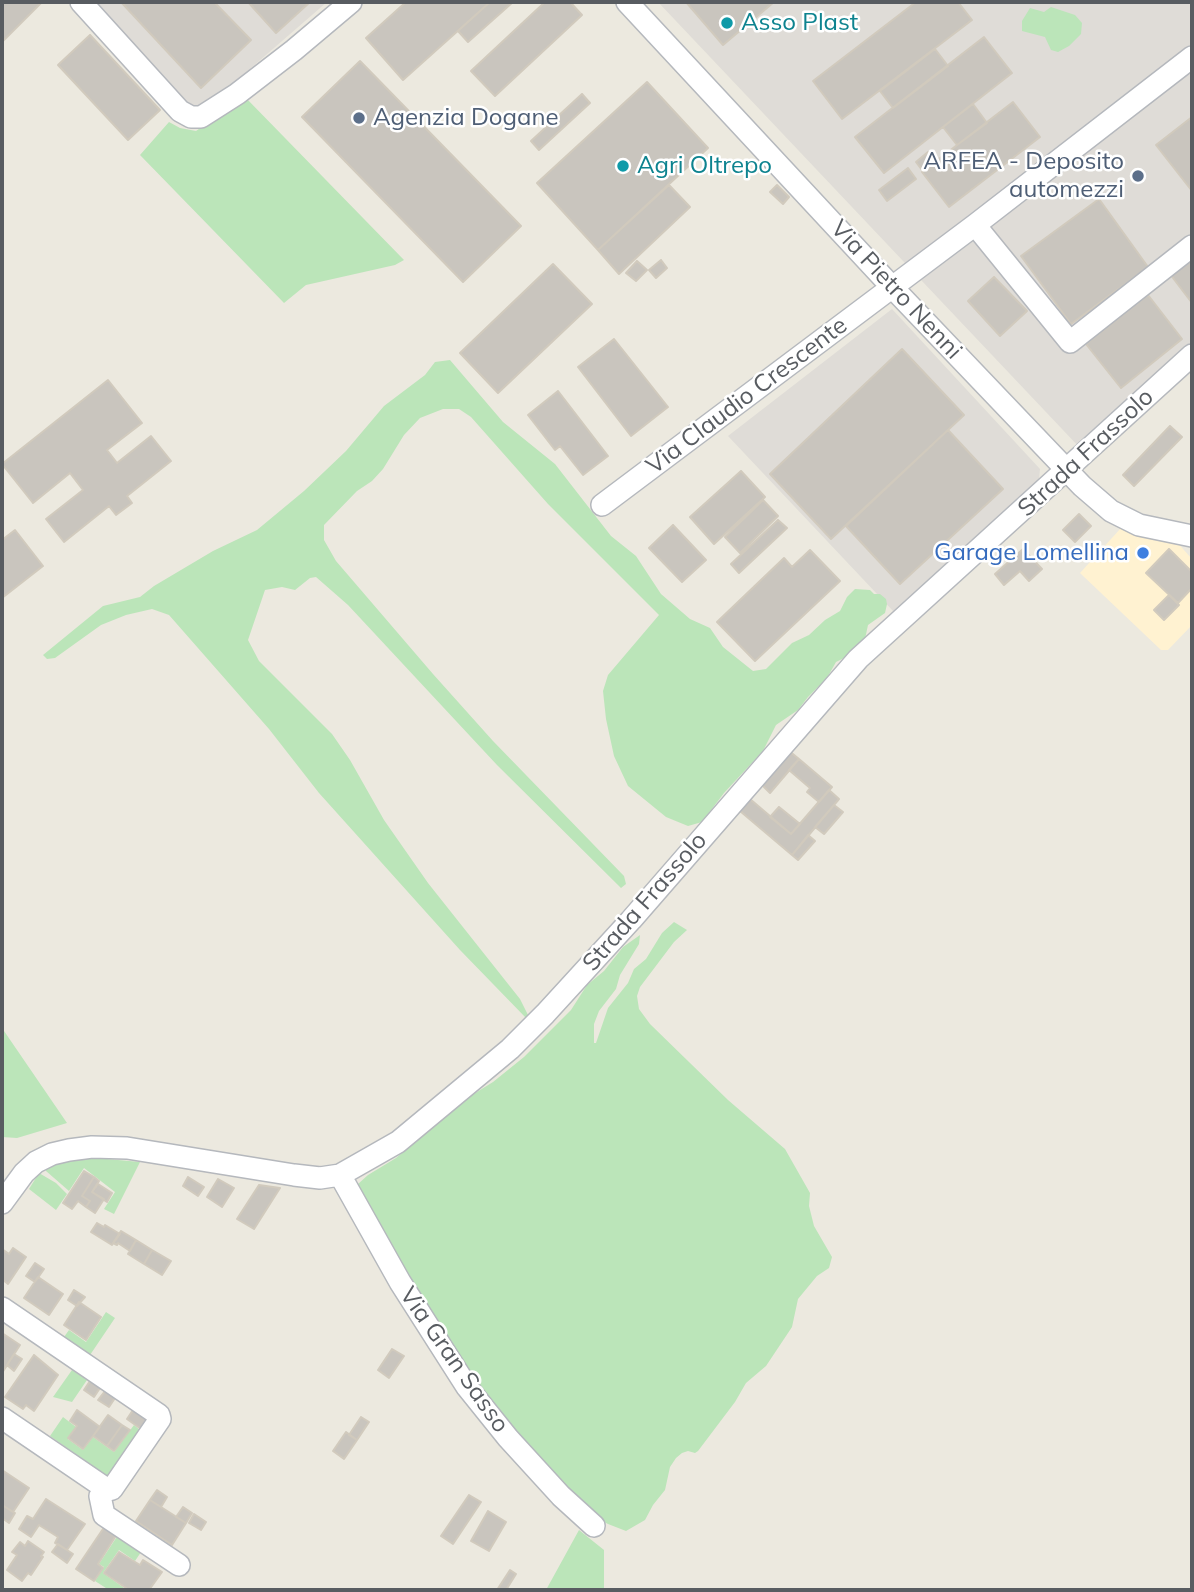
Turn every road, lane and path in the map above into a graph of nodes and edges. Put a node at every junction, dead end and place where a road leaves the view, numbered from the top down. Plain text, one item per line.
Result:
1 (82, 2) edge
2 (351, 2) edge
3 (627, 2) edge
4 (1192, 57) edge
5 (975, 225) junction
6 (1192, 246) edge
7 (892, 287) junction
8 (1192, 355) edge
9 (1067, 471) junction
10 (602, 505) dead end
11 (1192, 536) edge
12 (340, 1175) junction
13 (2, 1203) edge
14 (2, 1308) edge
15 (2, 1418) edge
16 (106, 1488) junction
17 (594, 1527) dead end
18 (179, 1565) dead end

1 - 2 street
3 - 7 street, Via Pietro Nenni
4 - 5 street, Via Claudio Crescente
5 - 6 street
5 - 7 street, Via Claudio Crescente
7 - 9 street, Via Pietro Nenni
7 - 10 street, Via Claudio Crescente
8 - 9 street, Strada Frassolo
9 - 11 street, Via Pietro Nenni
9 - 12 street, Strada Frassolo
12 - 13 street, Strada Frassolo
12 - 17 street, Via Gran Sasso
14 - 16 street
15 - 16 street
16 - 18 street

